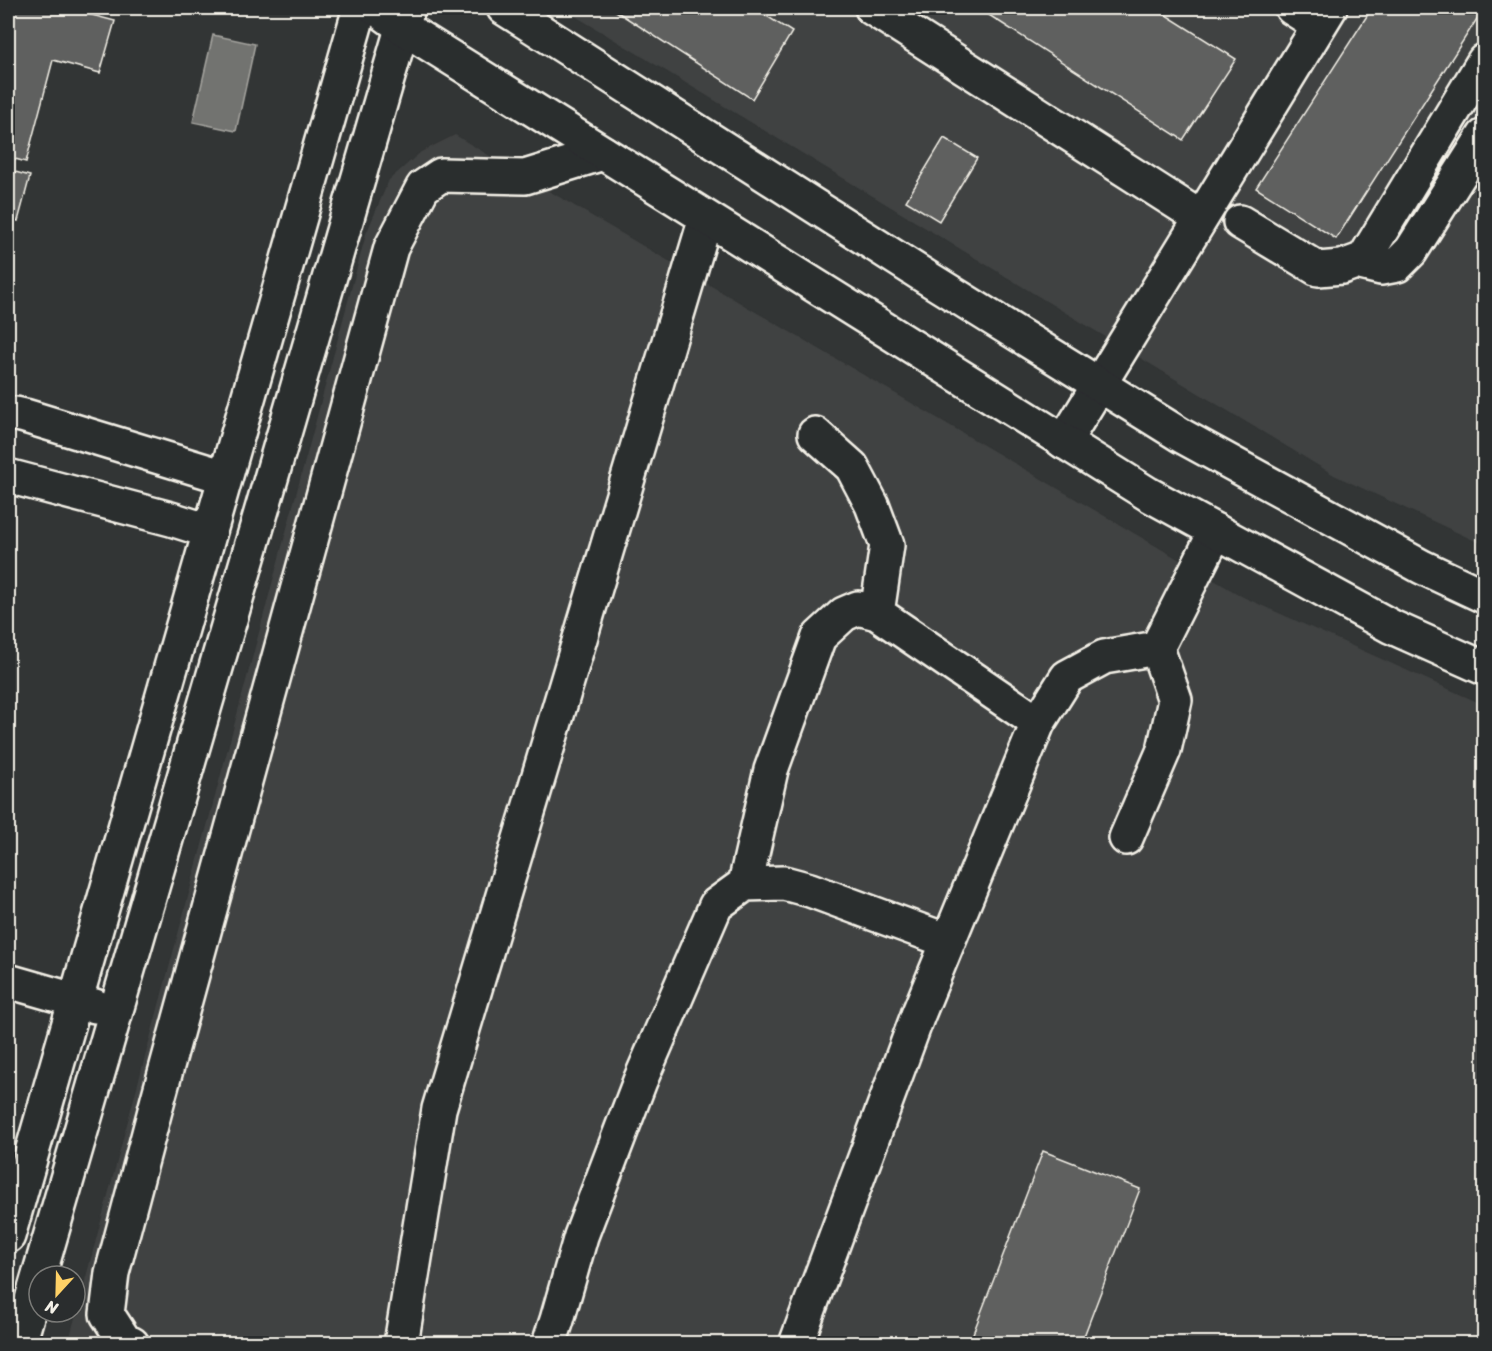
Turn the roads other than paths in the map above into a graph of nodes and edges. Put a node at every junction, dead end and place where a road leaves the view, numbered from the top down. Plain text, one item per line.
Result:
1 (360, 8) edge
2 (376, 8) edge
3 (504, 8) edge
4 (1292, 8) edge
5 (880, 9) edge
6 (1325, 16) edge
7 (405, 17) edge
8 (1485, 61) edge
9 (1485, 136) edge
10 (603, 153) junction
11 (706, 218) junction
12 (1201, 218) junction
13 (1240, 222) dead end
14 (1356, 262) junction
15 (1099, 385) junction
16 (8, 414) edge
17 (816, 434) dead end
18 (1064, 442) junction
19 (8, 476) edge
20 (225, 477) junction
21 (211, 523) junction
22 (255, 529) junction
23 (1216, 531) junction
24 (1485, 596) edge
25 (877, 613) junction
26 (1157, 648) junction
27 (1485, 668) edge
28 (1038, 723) junction
29 (1126, 838) dead end
30 (745, 884) junction
31 (948, 941) junction
32 (8, 981) edge
33 (75, 1001) junction
34 (115, 1012) junction
35 (8, 1236) edge
36 (19, 1344) edge
37 (132, 1344) edge
38 (401, 1344) edge
39 (549, 1344) edge
40 (796, 1344) edge

1 - 20 main road
2 - 7 main road
3 - 15 main road
4 - 6 main road
5 - 12 main road
6 - 12 main road
7 - 10 main road
7 - 22 main road
8 - 14 main road
9 - 14 main road
10 - 11 main road
10 - 37 main road
11 - 18 main road
11 - 38 main road
12 - 15 main road
13 - 14 main road
15 - 18 main road
15 - 24 main road
16 - 20 main road
17 - 25 main road
18 - 23 main road
19 - 21 main road
20 - 21 main road
21 - 22 main road
21 - 33 main road
22 - 34 main road
23 - 26 main road
23 - 27 main road
25 - 28 main road
25 - 30 main road
26 - 28 main road
26 - 29 main road
28 - 31 main road
30 - 31 main road
30 - 39 main road
31 - 40 main road
32 - 33 main road
33 - 34 main road
33 - 35 main road
34 - 36 main road

